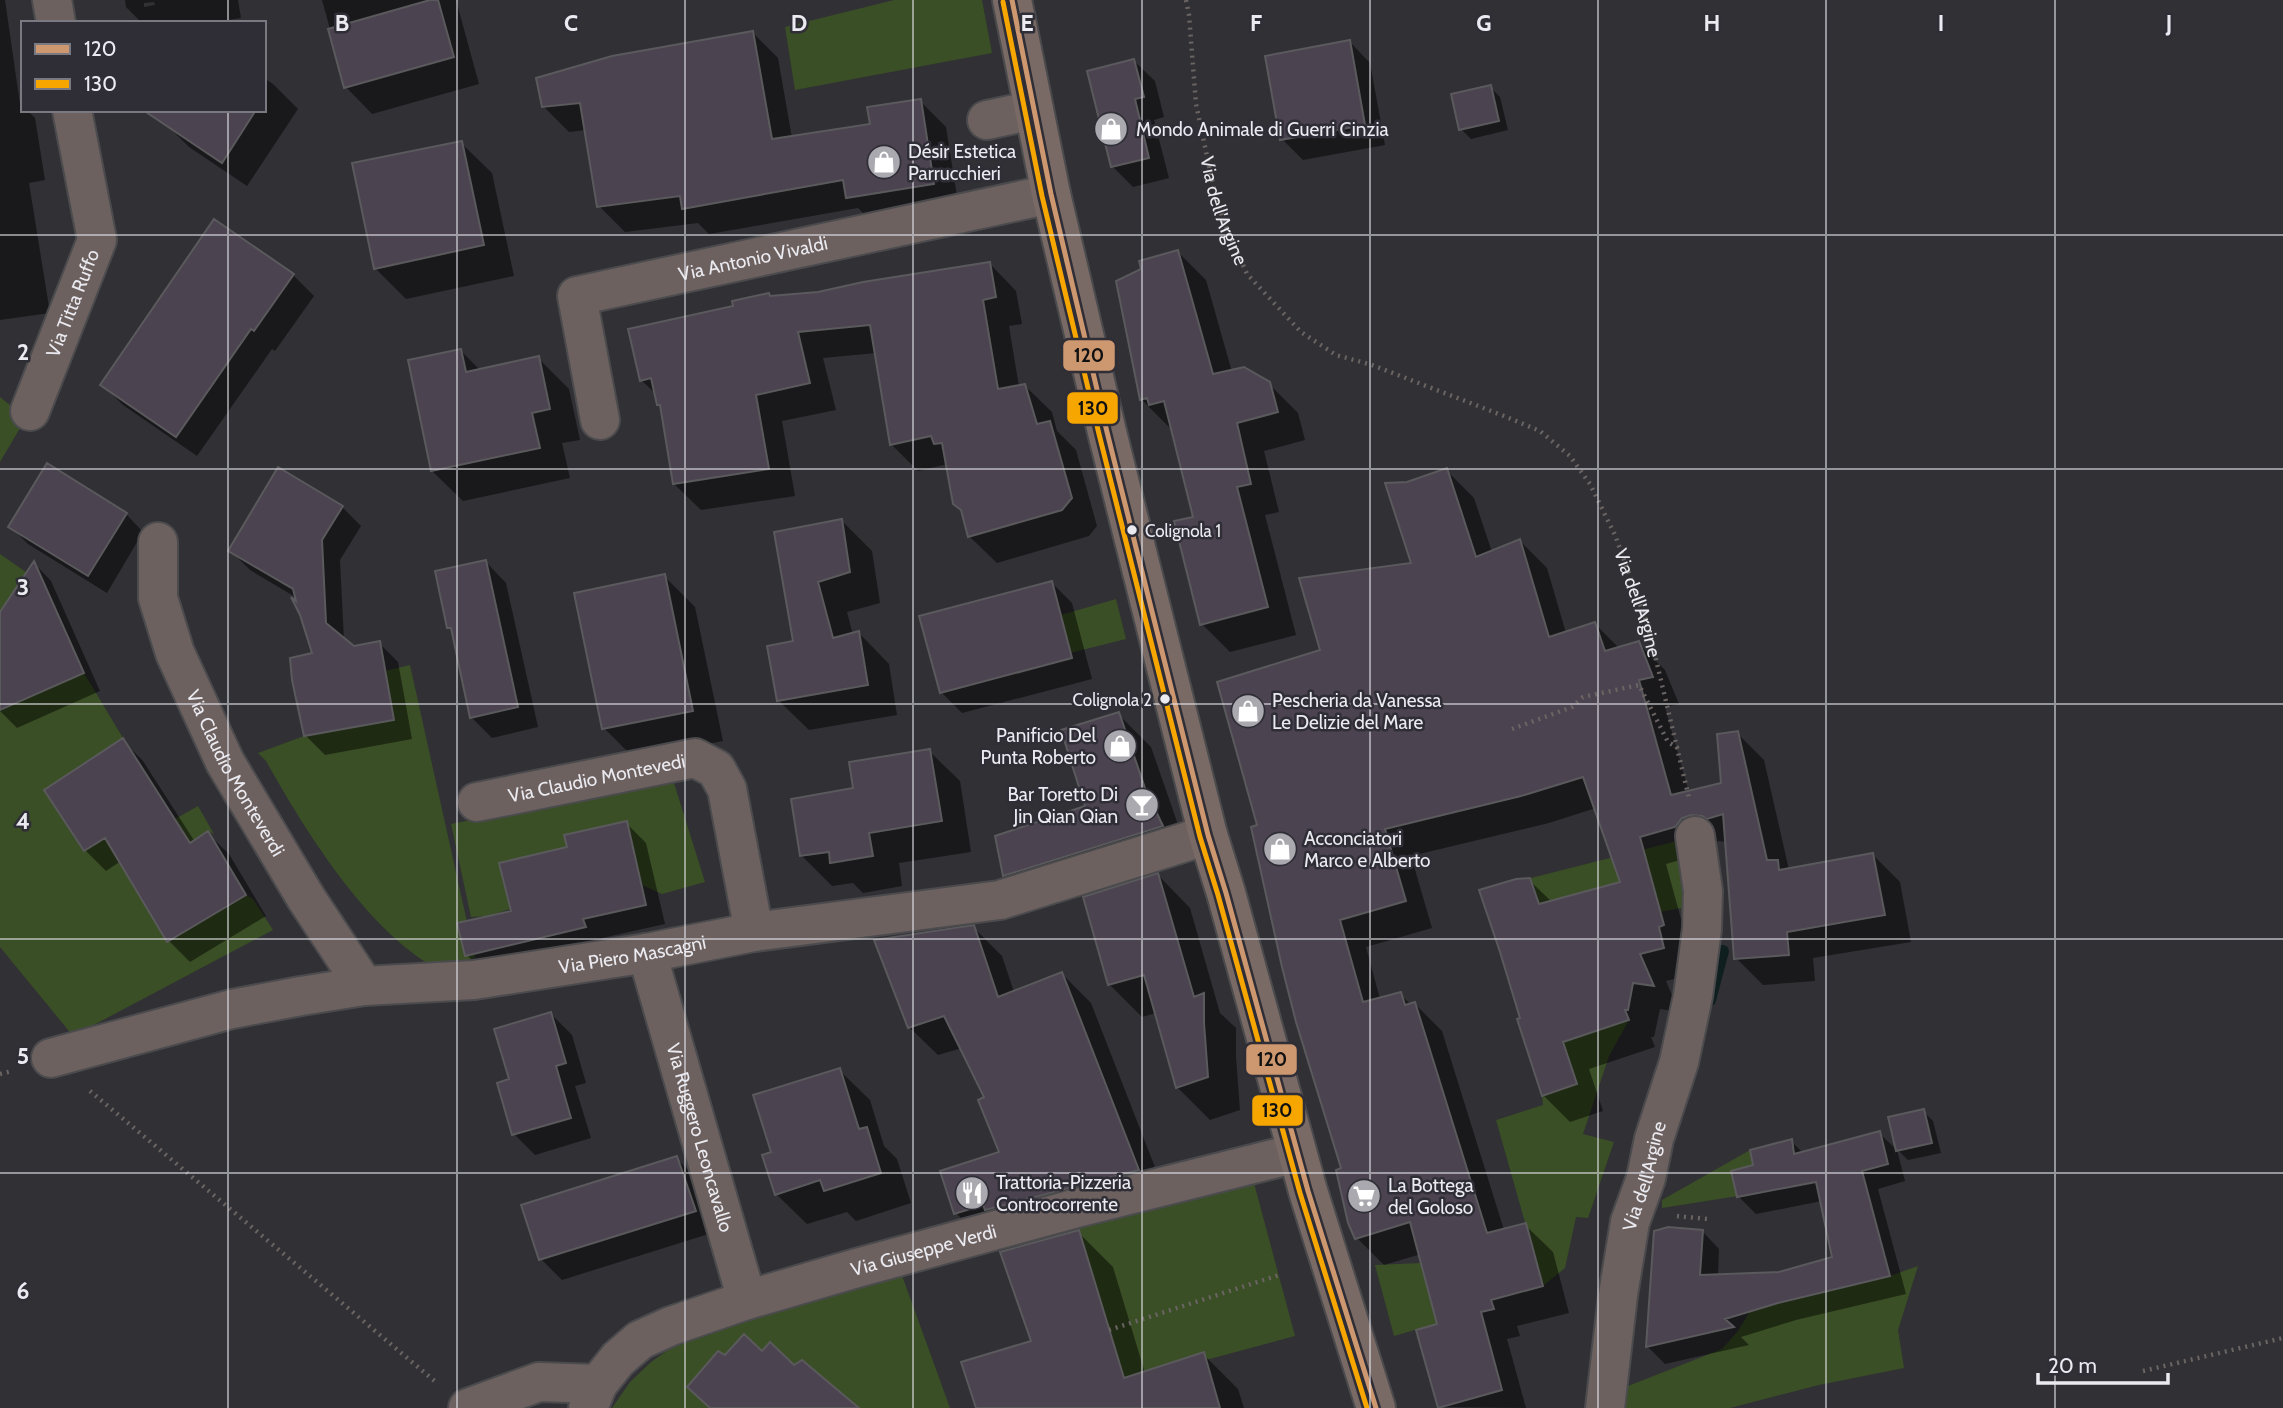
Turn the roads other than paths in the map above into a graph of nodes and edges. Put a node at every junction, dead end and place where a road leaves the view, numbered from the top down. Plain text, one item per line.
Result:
1 (52, 0) edge
2 (1012, 0) edge
3 (56, 21) edge
4 (1034, 110) junction
5 (72, 112) edge
6 (987, 120) dead end
7 (1051, 194) junction
8 (30, 411) dead end
9 (600, 420) dead end
10 (158, 542) dead end
11 (477, 802) dead end
12 (1208, 835) junction
13 (1695, 836) road end
14 (754, 932) junction
15 (650, 964) junction
16 (364, 986) junction
17 (51, 1058) road end
18 (1297, 1153) junction
19 (747, 1300) junction
20 (593, 1396) edge
21 (457, 1399) edge
22 (1376, 1408) edge
23 (1605, 1408) edge

1 - 3 street
2 - 4 main road
4 - 6 street
4 - 7 main road
5 - 8 street, Via Titta Ruffo
7 - 9 street, Via Antonio Vivaldi
7 - 12 main road
10 - 16 street, Via Claudio Monteverdi
11 - 14 street, Via Claudio Montevedi
12 - 14 street, Via Piero Mascagni
12 - 18 main road
13 - 23 street, Via dell'Argine
14 - 15 street, Via Piero Mascagni
15 - 16 street, Via Piero Mascagni
15 - 19 street, Via Ruggero Leoncavallo
16 - 17 street, Via Piero Mascagni
18 - 19 street, Via Giuseppe Verdi
18 - 22 main road
19 - 20 street, Via Giuseppe Verdi
20 - 21 street

